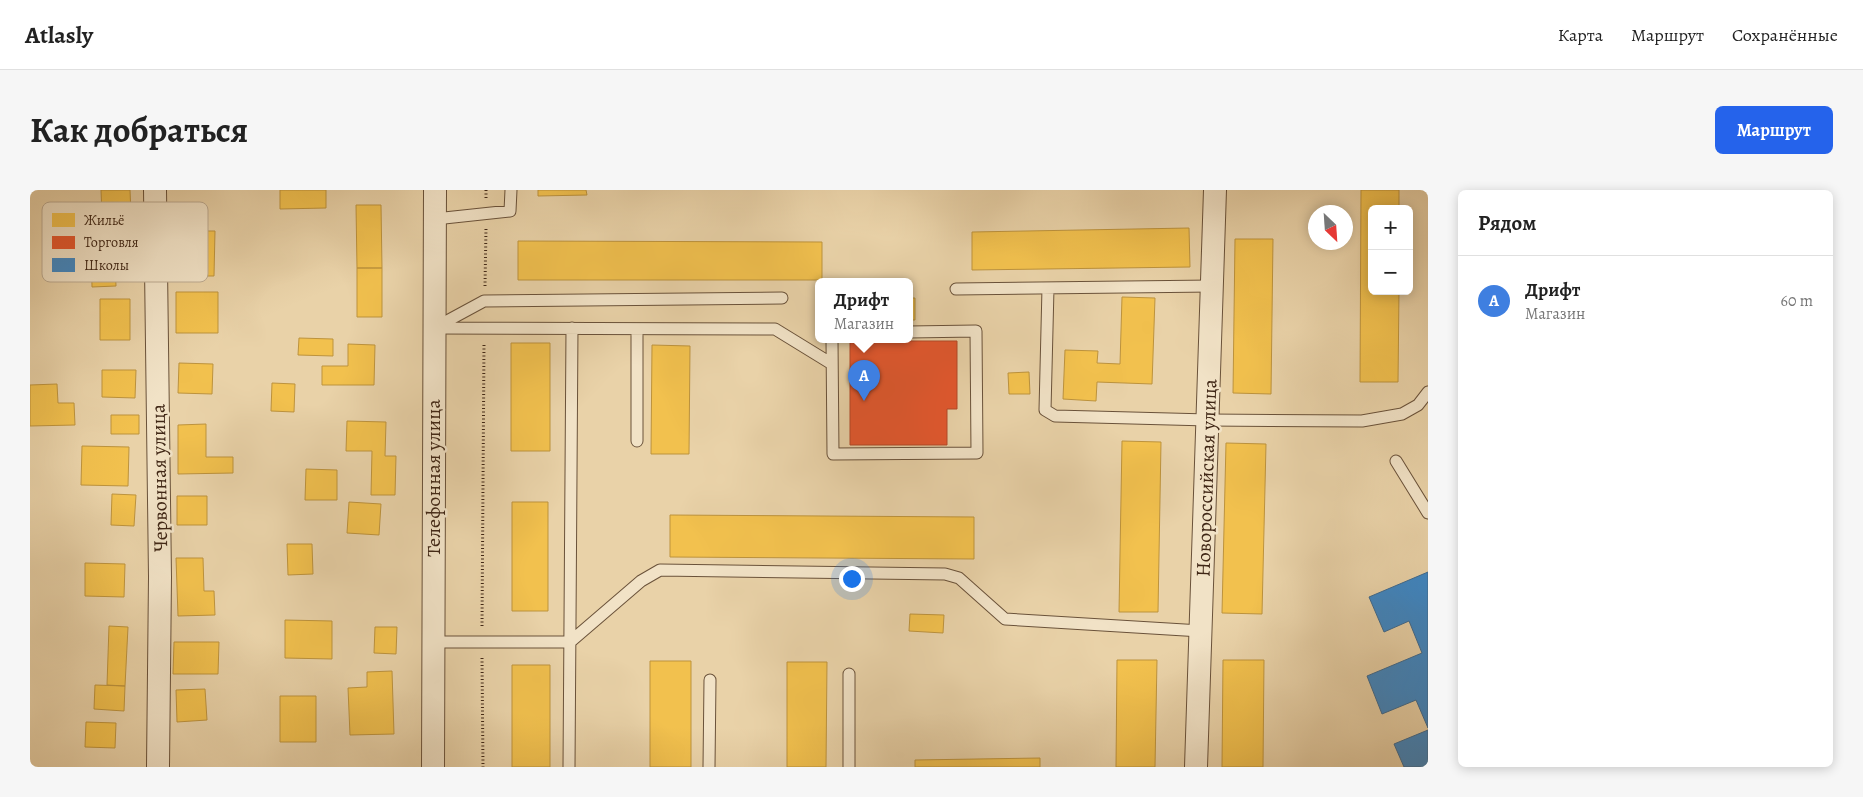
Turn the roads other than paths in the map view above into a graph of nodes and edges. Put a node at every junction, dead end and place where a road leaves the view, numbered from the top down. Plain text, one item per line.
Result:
1 (435, 190) edge
2 (511, 190) edge
3 (1215, 190) edge
4 (435, 219) junction
5 (156, 282) edge
6 (1212, 286) junction
7 (1048, 288) junction
8 (956, 289) dead end
9 (782, 298) dead end
10 (434, 328) junction
11 (572, 328) junction
12 (637, 329) junction
13 (913, 332) edge
14 (832, 343) edge
15 (832, 364) junction
16 (1428, 392) edge
17 (1208, 420) junction
18 (637, 441) dead end
19 (1396, 461) dead end
20 (1428, 513) edge
21 (1201, 631) junction
22 (432, 642) junction
23 (570, 642) junction
24 (849, 674) dead end
25 (710, 680) dead end
26 (158, 767) edge
27 (433, 767) edge
28 (569, 767) edge
29 (709, 767) edge
30 (849, 767) edge
31 (1196, 767) edge

1 - 4 street, Телефонная улица
2 - 4 lane
3 - 6 street, Новороссийская улица
4 - 10 street, Телефонная улица
5 - 26 street, Червонная улица
6 - 7 lane
6 - 17 street, Новороссийская улица
7 - 8 lane
7 - 17 lane
9 - 10 lane
10 - 11 lane
10 - 22 street, Телефонная улица
11 - 12 lane
11 - 23 lane
12 - 15 lane
12 - 18 lane
13 - 15 lane
14 - 15 lane
16 - 17 lane
17 - 21 street, Новороссийская улица
19 - 20 lane
21 - 23 lane
21 - 31 street, Новороссийская улица
22 - 23 lane
22 - 27 street, Телефонная улица
23 - 28 lane
24 - 30 lane
25 - 29 lane

